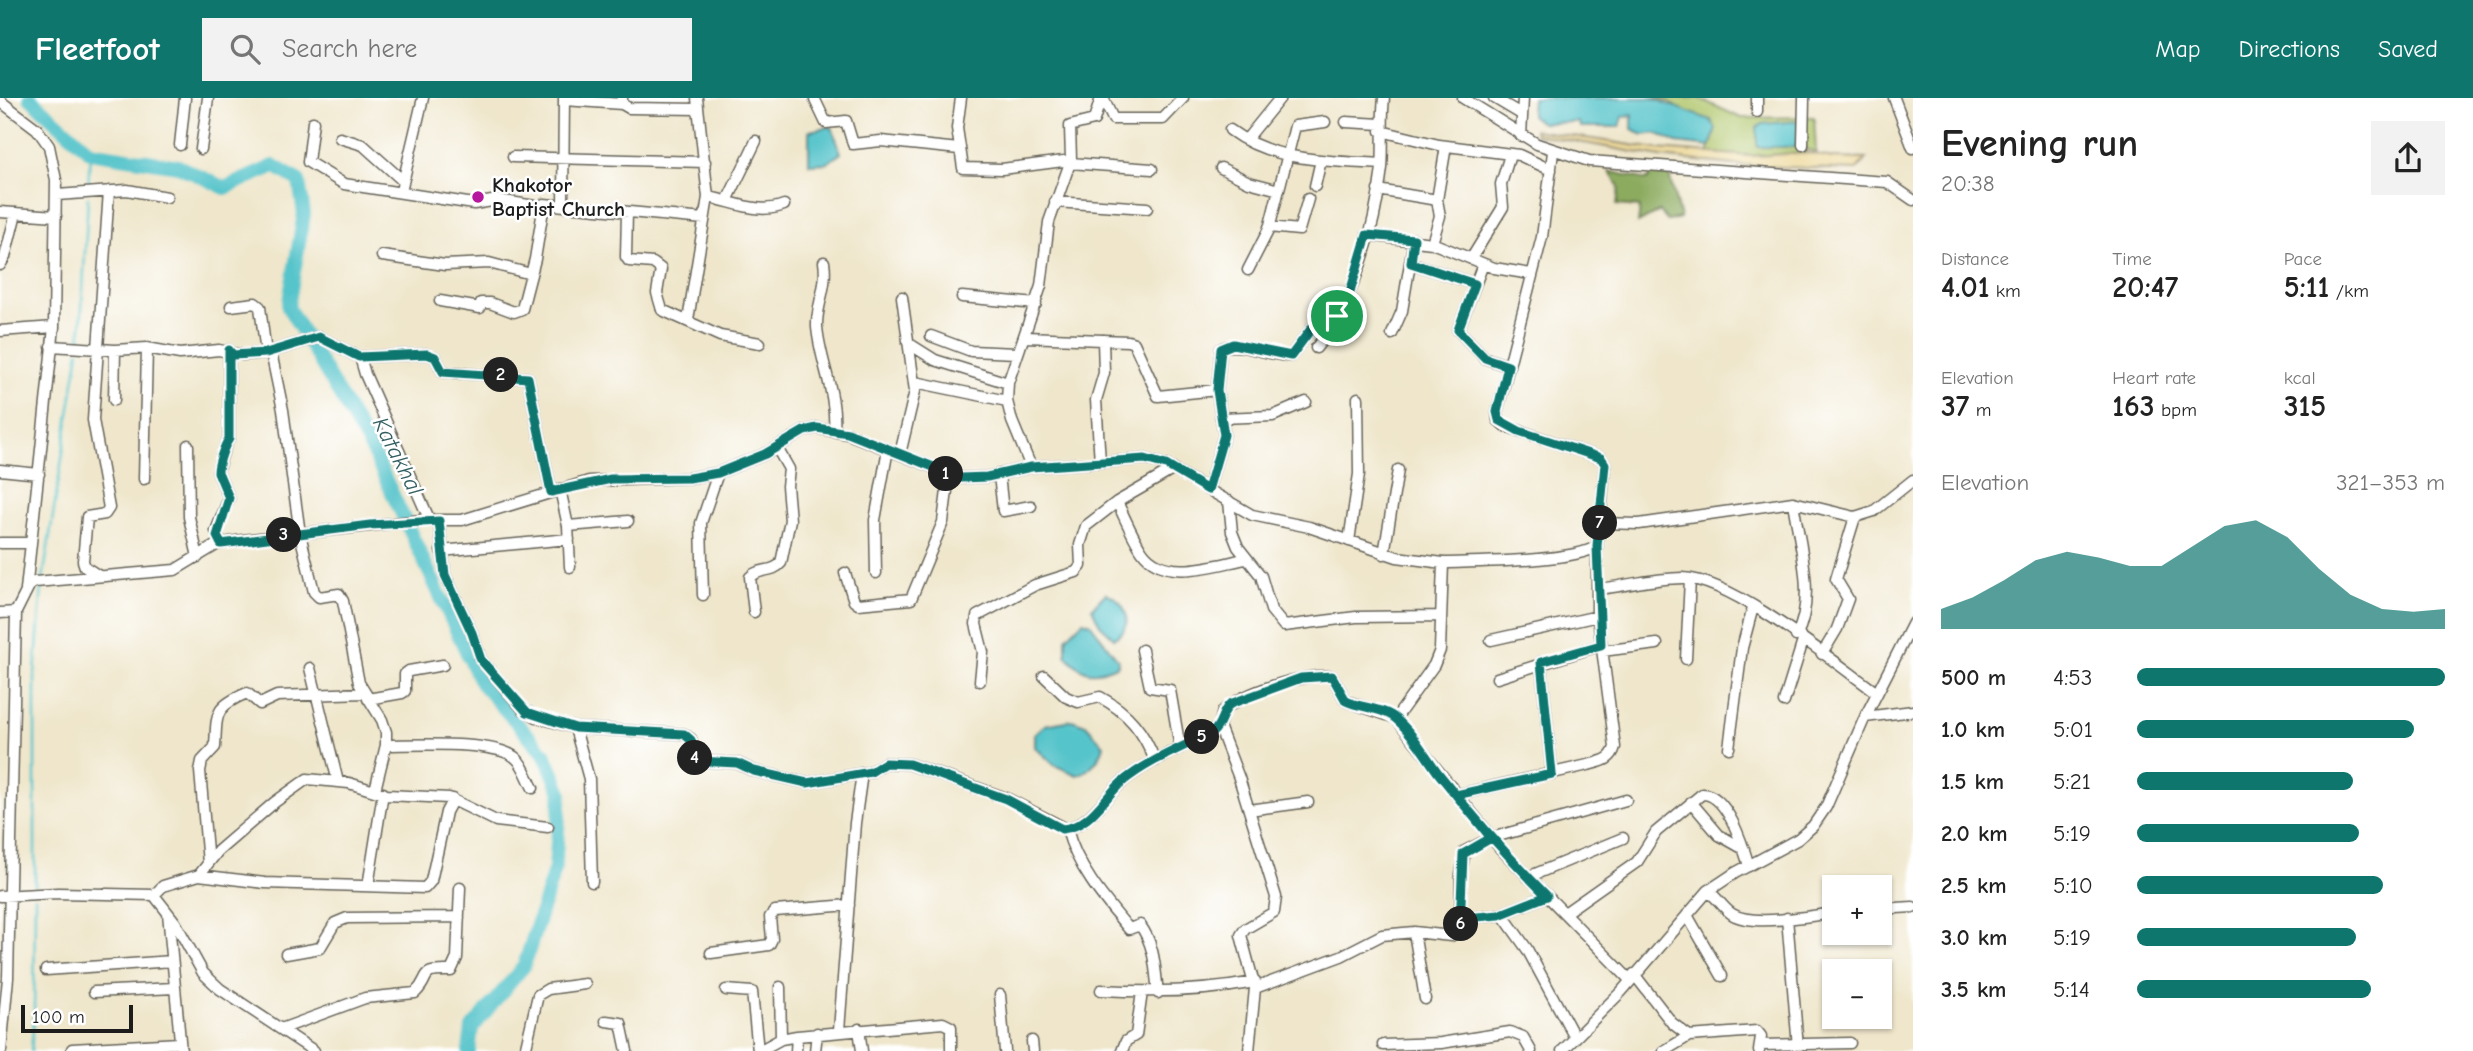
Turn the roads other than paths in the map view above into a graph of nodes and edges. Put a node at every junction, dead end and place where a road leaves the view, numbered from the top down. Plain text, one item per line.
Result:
1 (185, 98) edge
2 (208, 98) edge
3 (424, 98) edge
4 (961, 98) edge
5 (1102, 98) edge
6 (1183, 98) edge
7 (1280, 98) edge
8 (1384, 98) edge
9 (1463, 98) edge
10 (1494, 98) edge
11 (1523, 98) edge
12 (1757, 98) edge
13 (1804, 98) edge
14 (1894, 98) edge
15 (564, 99) edge
16 (816, 99) edge
17 (0, 101) edge
18 (622, 101) edge
19 (656, 104) edge
20 (697, 104) edge
21 (1757, 112) dead end
22 (1521, 114) junction
23 (1121, 120) junction
24 (313, 122) dead end
25 (1089, 122) junction
26 (1325, 122) dead end
27 (1346, 122) dead end
28 (1381, 128) junction
29 (1230, 130) dead end
30 (1521, 136) junction
31 (340, 138) dead end
32 (1246, 140) junction
33 (756, 141) dead end
34 (180, 145) dead end
35 (1803, 145) dead end
36 (1447, 146) junction
37 (1913, 148) edge
38 (201, 149) dead end
39 (959, 149) junction
40 (1553, 152) junction
41 (1510, 155) junction
42 (1288, 156) junction
43 (513, 157) dead end
44 (563, 157) junction
45 (1321, 160) junction
46 (1070, 161) junction
47 (705, 162) junction
48 (1382, 164) junction
49 (1221, 168) dead end
50 (1152, 169) dead end
51 (1551, 170) junction
52 (402, 186) junction
53 (1315, 187) dead end
54 (1279, 190) junction
55 (1378, 190) junction
56 (107, 192) junction
57 (61, 194) junction
58 (167, 197) dead end
59 (708, 197) junction
60 (1308, 199) dead end
61 (1437, 200) junction
62 (1913, 200) edge
63 (727, 201) junction
64 (1055, 202) junction
65 (563, 205) junction
66 (785, 205) dead end
67 (541, 207) junction
68 (1147, 208) dead end
69 (0, 212) edge
70 (627, 212) junction
71 (16, 213) junction
72 (56, 216) junction
73 (704, 219) junction
74 (1269, 227) junction
75 (1367, 235) junction
76 (1414, 239) junction
77 (1432, 243) junction
78 (382, 257) dead end
79 (1471, 259) junction
80 (824, 262) dead end
81 (1411, 263) junction
82 (1483, 264) junction
83 (0, 265) edge
84 (1248, 270) dead end
85 (531, 274) junction
86 (1531, 274) junction
87 (1475, 284) junction
88 (902, 297) dead end
89 (962, 298) dead end
90 (440, 301) dead end
91 (1036, 304) junction
92 (231, 306) dead end
93 (688, 320) junction
94 (54, 327) junction
95 (1330, 329) junction
96 (0, 331) edge
97 (1392, 334) dead end
98 (931, 336) dead end
99 (1026, 337) junction
100 (1103, 340) junction
101 (760, 343) dead end
102 (908, 343) junction
103 (57, 346) junction
104 (147, 348) junction
105 (1316, 348) dead end
106 (96, 349) junction
107 (115, 350) junction
108 (229, 350) junction
109 (269, 352) junction
110 (1016, 353) junction
111 (360, 357) junction
112 (1508, 366) junction
113 (915, 382) junction
114 (1008, 383) junction
115 (1217, 390) junction
116 (1358, 398) dead end
117 (114, 400) dead end
118 (1007, 401) junction
119 (1306, 402) dead end
120 (1221, 418) junction
121 (834, 430) junction
122 (188, 445) dead end
123 (777, 448) junction
124 (888, 449) junction
125 (900, 454) junction
126 (1100, 462) junction
127 (1031, 467) junction
128 (1174, 469) junction
129 (0, 470) edge
130 (1398, 470) dead end
131 (718, 473) junction
132 (39, 474) junction
133 (949, 475) junction
134 (999, 475) junction
135 (144, 479) dead end
136 (1913, 480) edge
137 (1208, 490) junction
138 (555, 491) junction
139 (1229, 500) junction
140 (1117, 502) junction
141 (1793, 502) junction
142 (1031, 506) dead end
143 (1855, 517) junction
144 (430, 521) junction
145 (628, 521) dead end
146 (1600, 523) junction
147 (568, 526) junction
148 (300, 534) junction
149 (569, 539) junction
150 (1349, 541) junction
151 (0, 543) edge
152 (30, 543) junction
153 (221, 544) junction
154 (1597, 546) junction
155 (441, 551) junction
156 (1384, 554) junction
157 (198, 556) junction
158 (1245, 559) junction
159 (1443, 563) junction
160 (570, 568) dead end
161 (845, 573) dead end
162 (876, 573) dead end
163 (100, 577) junction
164 (1690, 579) junction
165 (1598, 589) junction
166 (26, 593) junction
167 (703, 595) dead end
168 (1753, 607) junction
169 (16, 612) junction
170 (754, 612) dead end
171 (0, 613) edge
172 (1440, 616) junction
173 (1598, 616) junction
174 (1913, 623) edge
175 (1800, 638) junction
176 (1491, 640) dead end
177 (1657, 644) dead end
178 (1601, 648) junction
179 (1142, 650) dead end
180 (1822, 654) junction
181 (1686, 659) dead end
182 (1541, 662) junction
183 (443, 665) dead end
184 (310, 668) dead end
185 (1044, 676) dead end
186 (1497, 678) dead end
187 (980, 681) dead end
188 (317, 693) junction
189 (1877, 693) junction
190 (366, 696) junction
191 (1784, 702) dead end
192 (1913, 711) edge
193 (1865, 717) junction
194 (1396, 718) junction
195 (1219, 726) junction
196 (575, 728) junction
197 (386, 745) junction
198 (1180, 748) junction
199 (1729, 748) dead end
200 (1156, 761) junction
201 (862, 773) junction
202 (1552, 774) junction
203 (338, 782) junction
204 (533, 788) dead end
205 (379, 792) junction
206 (1456, 795) junction
207 (453, 799) junction
208 (1626, 800) dead end
209 (1308, 802) dead end
210 (1691, 802) junction
211 (1249, 810) junction
212 (5, 826) edge
213 (548, 827) dead end
214 (1067, 829) junction
215 (1491, 838) junction
216 (1623, 838) dead end
217 (1744, 849) junction
218 (208, 863) junction
219 (1749, 866) junction
220 (199, 875) junction
221 (1528, 877) junction
222 (592, 882) dead end
223 (368, 886) junction
224 (460, 888) dead end
225 (1709, 891) junction
226 (8, 895) edge
227 (154, 895) junction
228 (1547, 896) junction
229 (849, 905) junction
230 (1913, 907) edge
231 (1892, 908) edge
232 (1566, 912) junction
233 (168, 913) junction
234 (1502, 914) junction
235 (1822, 914) edge
236 (1686, 915) junction
237 (459, 917) junction
238 (1787, 918) junction
239 (1460, 928) junction
240 (1414, 932) junction
241 (711, 953) dead end
242 (286, 954) dead end
243 (172, 961) junction
244 (46, 970) dead end
245 (1722, 976) dead end
246 (1632, 977) junction
247 (584, 985) dead end
248 (1255, 985) junction
249 (780, 987) dead end
250 (174, 988) junction
251 (726, 990) dead end
252 (1101, 990) dead end
253 (94, 992) dead end
254 (1142, 992) junction
255 (1158, 993) junction
256 (1000, 995) dead end
257 (1426, 999) dead end
258 (606, 1021) dead end
259 (281, 1029) junction
260 (859, 1029) junction
261 (839, 1030) junction
262 (817, 1033) junction
263 (797, 1036) junction
264 (1689, 1036) junction
265 (1575, 1038) junction
266 (781, 1039) junction
267 (1850, 1043) dead end
268 (1383, 1045) dead end
269 (180, 1047) edge
270 (1798, 1047) junction
271 (1760, 1048) edge
272 (72, 1049) dead end
273 (1, 1051) edge
274 (314, 1051) edge
275 (525, 1051) edge
276 (627, 1051) edge
277 (758, 1051) edge
278 (796, 1051) edge
279 (815, 1051) edge
280 (862, 1051) edge
281 (951, 1051) edge
282 (1005, 1051) edge
283 (1122, 1051) edge
284 (1248, 1051) edge
285 (1531, 1051) edge
286 (1563, 1051) edge
287 (1664, 1051) edge

1 - 34 street
2 - 38 street
3 - 52 street
4 - 39 street
5 - 23 street
5 - 25 street
6 - 23 street
7 - 32 street
8 - 28 street
9 - 30 street
10 - 22 street
11 - 22 street
12 - 21 street
13 - 35 street
14 - 37 street
15 - 18 street
15 - 44 street
16 - 39 street
17 - 57 street
18 - 19 street
19 - 20 street
20 - 47 street
22 - 30 street
23 - 25 street
24 - 52 street
25 - 46 street
26 - 42 street
27 - 28 street
28 - 36 street
28 - 48 street
29 - 32 street
30 - 40 street
31 - 52 street
32 - 42 street
33 - 63 street
36 - 41 street
36 - 61 street
39 - 46 street
40 - 51 street
40 - 62 street
41 - 51 street
41 - 79 street
42 - 45 street
42 - 54 street
43 - 44 street
44 - 47 street
44 - 65 street
45 - 48 street
45 - 53 street
46 - 50 street
46 - 64 street
47 - 59 street
48 - 55 street
49 - 54 street
51 - 86 street
52 - 67 street
54 - 74 street
55 - 61 street
55 - 75 street
56 - 57 street
56 - 58 street
56 - 106 street
57 - 72 street
59 - 63 street
59 - 73 street
60 - 74 street
61 - 77 street
63 - 66 street
64 - 68 street
64 - 91 street
65 - 67 street
65 - 70 street
67 - 85 street
69 - 71 street
70 - 73 street
70 - 93 street
71 - 72 street
71 - 83 street
72 - 94 street
73 - 93 street
74 - 84 street
75 - 76 street
75 - 95 street
76 - 77 street
76 - 81 street
77 - 79 street
78 - 85 street
79 - 82 street
80 - 121 street
81 - 87 street
81 - 97 street
82 - 86 street
82 - 87 street
85 - 90 street
86 - 112 street
87 - 112 street
88 - 102 street
89 - 91 street
91 - 99 street
92 - 109 street
93 - 101 street
94 - 96 street
94 - 103 street
95 - 105 street
95 - 115 street
98 - 110 street
99 - 100 street
99 - 110 street
100 - 115 street
100 - 126 street
102 - 113 street
102 - 114 street
103 - 106 street
103 - 132 street
104 - 107 street
104 - 108 street
104 - 135 street
106 - 107 street
106 - 163 street
107 - 117 street
108 - 109 street
108 - 153 street
109 - 111 street
109 - 148 street
110 - 114 street
111 - 138 street
111 - 144 street
112 - 146 street
113 - 118 street
113 - 125 street
114 - 118 street
115 - 120 street
116 - 150 street
118 - 127 street
119 - 120 street
120 - 137 street
121 - 123 street
121 - 124 street
122 - 157 street
123 - 131 street
123 - 170 street
124 - 125 street
124 - 162 street
125 - 133 street
126 - 127 street
126 - 128 street
127 - 134 street
128 - 137 street
128 - 140 street
129 - 132 street
130 - 156 street
131 - 138 street
131 - 167 street
132 - 152 street
133 - 134 street
133 - 161 street
134 - 142 street
136 - 143 street
137 - 139 street
138 - 144 street
138 - 147 street
139 - 150 street
139 - 158 street
140 - 158 street
140 - 187 street
141 - 143 street
141 - 146 street
141 - 175 street
143 - 180 street
144 - 148 street
144 - 155 street
145 - 147 street
146 - 154 street
147 - 149 street
148 - 153 street
148 - 190 street
149 - 155 street
149 - 160 street
150 - 156 street
151 - 152 street
152 - 166 street
153 - 157 street
154 - 159 street
154 - 165 street
155 - 196 street
156 - 159 street
157 - 163 street
158 - 172 street
159 - 172 street
163 - 166 street
164 - 165 street
164 - 168 street
164 - 181 street
165 - 173 street
166 - 169 street
168 - 175 street
168 - 199 street
169 - 171 street
169 - 212 street
172 - 194 street
173 - 176 street
173 - 178 street
174 - 189 street
175 - 180 street
175 - 191 street
177 - 178 street
178 - 182 street
178 - 202 street
179 - 198 street
180 - 189 street
182 - 186 street
182 - 202 street
183 - 190 street
184 - 188 street
185 - 200 street
188 - 190 street
188 - 203 street
188 - 218 street
189 - 193 street
190 - 197 street
192 - 193 street
193 - 219 street
194 - 195 street
194 - 206 street
195 - 198 street
195 - 211 street
196 - 201 street
196 - 222 street
197 - 204 street
197 - 205 street
198 - 200 street
200 - 214 street
201 - 214 street
201 - 229 street
202 - 206 street
203 - 205 street
203 - 218 street
205 - 207 street
205 - 223 street
206 - 215 street
207 - 213 street
207 - 223 street
208 - 215 street
209 - 211 street
210 - 217 street
210 - 217 street
210 - 232 street
211 - 248 street
212 - 226 street
214 - 255 street
215 - 221 street
215 - 239 street
216 - 221 street
217 - 219 street
218 - 220 street
219 - 225 street
220 - 223 street
220 - 227 street
221 - 228 street
224 - 237 street
225 - 236 street
225 - 238 street
226 - 227 street
226 - 273 street
227 - 233 street
228 - 232 street
228 - 234 street
229 - 241 street
229 - 261 street
230 - 231 street
232 - 246 street
233 - 243 street
233 - 259 street
234 - 239 street
234 - 265 street
235 - 238 street
236 - 245 street
236 - 246 street
237 - 242 street
237 - 259 street
238 - 270 street
239 - 240 street
240 - 248 street
240 - 257 street
243 - 244 street
243 - 250 street
246 - 264 street
246 - 265 street
247 - 275 street
248 - 255 street
248 - 284 street
249 - 266 street
250 - 253 street
250 - 269 street
251 - 277 street
252 - 254 street
254 - 255 street
254 - 283 street
256 - 282 street
258 - 276 street
259 - 274 street
260 - 261 street
260 - 280 street
260 - 281 street
261 - 262 street
262 - 263 street
262 - 279 street
263 - 266 street
263 - 278 street
264 - 271 street
264 - 287 street
265 - 286 street
266 - 277 street
267 - 270 street
268 - 285 street
269 - 272 street
270 - 271 street

